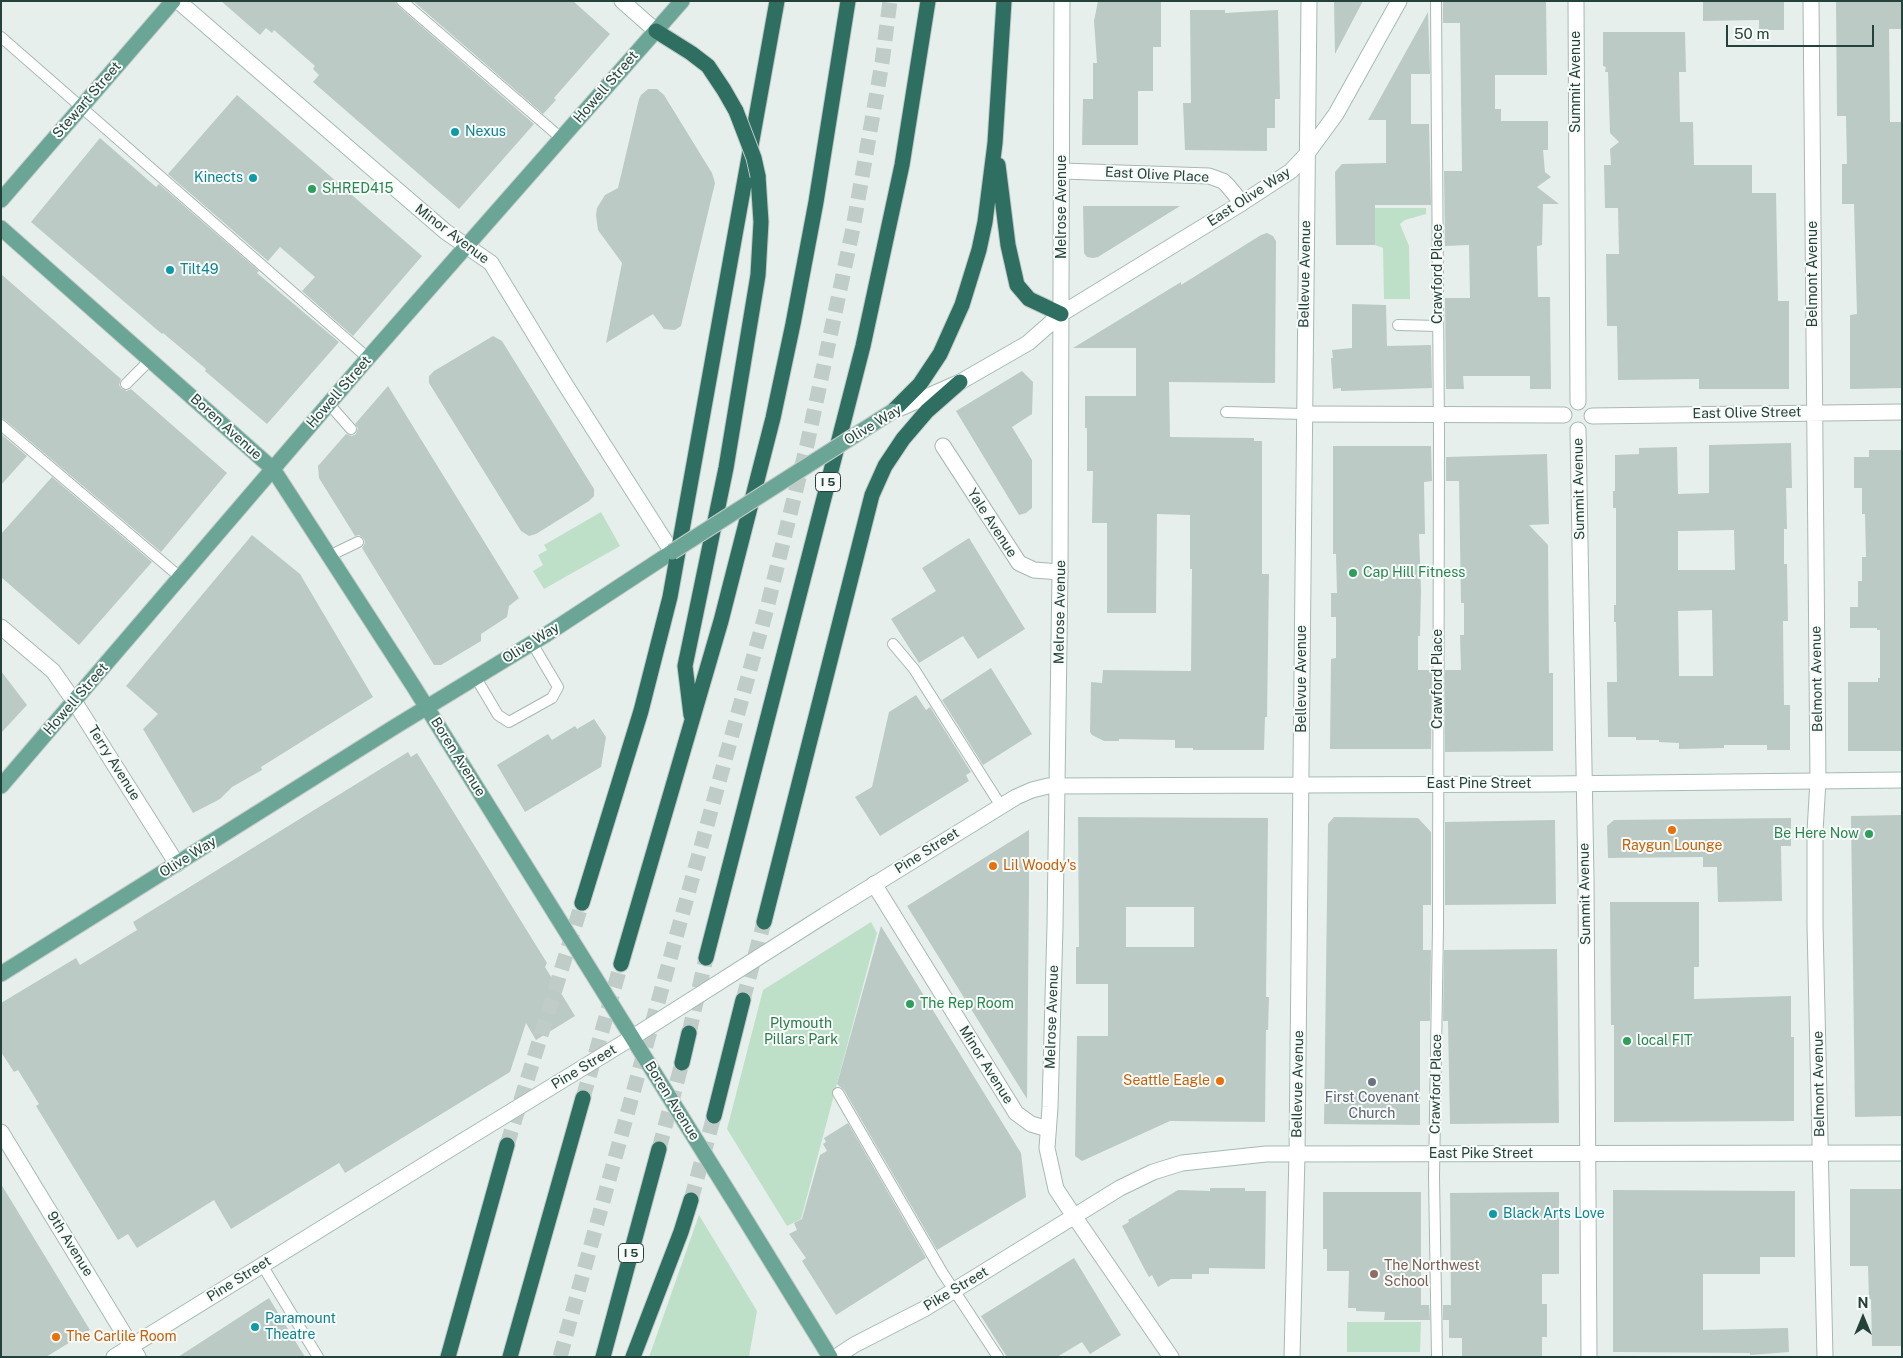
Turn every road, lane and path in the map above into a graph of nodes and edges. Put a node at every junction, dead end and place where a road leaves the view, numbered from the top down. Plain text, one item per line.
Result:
1 (173, 1) edge
2 (178, 1) edge
3 (402, 1) edge
4 (622, 1) edge
5 (682, 1) edge
6 (777, 1) edge
7 (848, 1) edge
8 (928, 1) edge
9 (1004, 1) edge
10 (1062, 1) edge
11 (1309, 1) edge
12 (1399, 1) edge
13 (1436, 1) edge
14 (1576, 1) edge
15 (1811, 1) edge
16 (656, 31) junction
17 (1, 37) edge
18 (81, 107) junction
19 (561, 138) junction
20 (996, 143) junction
21 (1306, 155) junction
22 (1062, 171) junction
23 (1, 200) edge
24 (1242, 203) junction
25 (1, 228) edge
26 (466, 246) junction
27 (1061, 314) junction
28 (1398, 326) dead end
29 (1438, 326) junction
30 (368, 358) junction
31 (150, 360) junction
32 (960, 382) junction
33 (126, 384) dead end
34 (1578, 402) junction
35 (329, 404) junction
36 (893, 411) junction
37 (1226, 412) dead end
38 (1814, 412) junction
39 (1902, 412) edge
40 (1304, 414) junction
41 (1438, 414) junction
42 (1564, 415) junction
43 (1592, 416) junction
44 (1, 425) edge
45 (351, 429) dead end
46 (1578, 430) junction
47 (943, 446) dead end
48 (273, 469) junction
49 (358, 542) dead end
50 (672, 552) junction
51 (329, 556) junction
52 (1060, 572) junction
53 (180, 577) junction
54 (1, 626) edge
55 (532, 643) junction
56 (893, 644) dead end
57 (476, 678) junction
58 (74, 701) junction
59 (427, 708) junction
60 (692, 720) junction
61 (1818, 780) junction
62 (1902, 780) edge
63 (1583, 783) junction
64 (1438, 784) junction
65 (1057, 785) junction
66 (1301, 785) junction
67 (1, 786) edge
68 (1001, 806) junction
69 (177, 864) junction
70 (874, 884) junction
71 (582, 903) tunnel mouth
72 (764, 922) tunnel mouth
73 (706, 958) tunnel mouth
74 (621, 964) tunnel mouth
75 (1, 974) edge
76 (743, 1000) tunnel mouth
77 (689, 1033) tunnel mouth
78 (633, 1038) junction
79 (682, 1064) tunnel mouth
80 (838, 1094) dead end
81 (583, 1098) tunnel mouth
82 (714, 1116) tunnel mouth
83 (1048, 1129) junction
84 (1, 1132) edge
85 (507, 1145) tunnel mouth
86 (659, 1149) tunnel mouth
87 (1820, 1153) junction
88 (1902, 1153) edge
89 (1297, 1154) junction
90 (1435, 1154) junction
91 (1587, 1154) junction
92 (691, 1200) tunnel mouth
93 (1074, 1216) junction
94 (262, 1265) junction
95 (954, 1290) junction
96 (134, 1351) edge
97 (114, 1357) edge
98 (318, 1357) edge
99 (448, 1357) edge
100 (510, 1357) edge
101 (603, 1357) edge
102 (633, 1357) edge
103 (830, 1357) edge
104 (836, 1357) edge
105 (998, 1357) edge
106 (1171, 1357) edge
107 (1292, 1357) edge
108 (1437, 1357) edge
109 (1589, 1357) edge
110 (1825, 1357) edge

1 - 18 main road, Stewart Street
2 - 26 street, Minor Avenue
3 - 19 lane
4 - 16 street
5 - 16 main road, Howell Street
6 - 71 highway
7 - 60 highway
8 - 73 highway, I 5
9 - 20 highway
10 - 22 street, Melrose Avenue
11 - 21 street, Bellevue Avenue
12 - 21 street, East Olive Way
13 - 29 lane, Crawford Place
14 - 34 street, Summit Avenue
15 - 38 street, Belmont Avenue
16 - 19 main road, Howell Street
16 - 60 highway, bridge
17 - 18 lane
18 - 23 main road, Stewart Street
18 - 30 lane
19 - 26 main road, Howell Street
20 - 27 highway
20 - 36 highway
21 - 24 street, East Olive Way
21 - 40 street, Bellevue Avenue
22 - 24 street, East Olive Place
22 - 27 street, Melrose Avenue
24 - 27 street, East Olive Way
25 - 31 main road, Boren Avenue
26 - 30 main road, Howell Street
26 - 50 street, Minor Avenue
27 - 32 street, Olive Way
27 - 52 street, Melrose Avenue
28 - 29 lane
29 - 41 lane, Crawford Place
30 - 35 main road, Howell Street
31 - 33 lane
31 - 48 main road, Boren Avenue
32 - 36 street, Olive Way
32 - 72 highway
34 - 42 street
34 - 43 street
35 - 45 lane
35 - 48 main road, Howell Street
36 - 50 main road, Olive Way, bridge
37 - 40 lane
38 - 39 street, East Olive Street
38 - 43 street, East Olive Street
38 - 61 street, Belmont Avenue
40 - 41 street
40 - 66 street, Bellevue Avenue
41 - 42 street
41 - 64 lane, Crawford Place
42 - 46 street
43 - 46 street
44 - 53 lane
46 - 63 street, Summit Avenue
47 - 52 street, Yale Avenue
48 - 51 main road, Boren Avenue
48 - 53 main road, Howell Street
49 - 51 lane
50 - 55 main road, Olive Way
51 - 59 main road, Boren Avenue
52 - 65 street, Melrose Avenue
53 - 58 main road, Howell Street
54 - 58 street, Terry Avenue
55 - 57 main road, Olive Way
55 - 57 lane
56 - 68 lane
57 - 59 main road, Olive Way
58 - 67 main road, Howell Street
58 - 69 street, Terry Avenue
59 - 69 main road, Olive Way
59 - 78 main road, Boren Avenue, bridge
60 - 74 highway
61 - 62 street, East Pine Street
61 - 63 street, East Pine Street
61 - 87 street, Belmont Avenue
63 - 64 street, East Pine Street
63 - 91 street, Summit Avenue
64 - 66 street, East Pine Street
64 - 90 lane, Crawford Place
65 - 66 street, East Pine Street
65 - 68 street, Pine Street
65 - 83 street, Melrose Avenue
66 - 89 street, Bellevue Avenue
68 - 70 street, Pine Street
69 - 75 main road, Olive Way
70 - 78 street, Pine Street, bridge
70 - 83 street, Minor Avenue
76 - 82 highway
77 - 79 highway
78 - 94 street, Pine Street, bridge
78 - 103 main road, Boren Avenue, bridge
80 - 95 lane
81 - 100 highway
83 - 93 street, Melrose Avenue
84 - 96 street, 9th Avenue
85 - 99 highway
86 - 101 highway, I 5
87 - 88 street, East Pike Street
87 - 91 street, East Pike Street
87 - 110 street, Belmont Avenue
89 - 90 street, East Pike Street
89 - 93 street, East Pike Street
89 - 107 street, Bellevue Avenue
90 - 91 street, East Pike Street
90 - 108 lane, Crawford Place
91 - 109 street, Summit Avenue
92 - 102 highway
93 - 95 street, Pike Street
93 - 106 street
94 - 96 street, Pine Street
94 - 98 lane
95 - 104 street, Pike Street
95 - 105 lane
96 - 97 street, Pine Street

